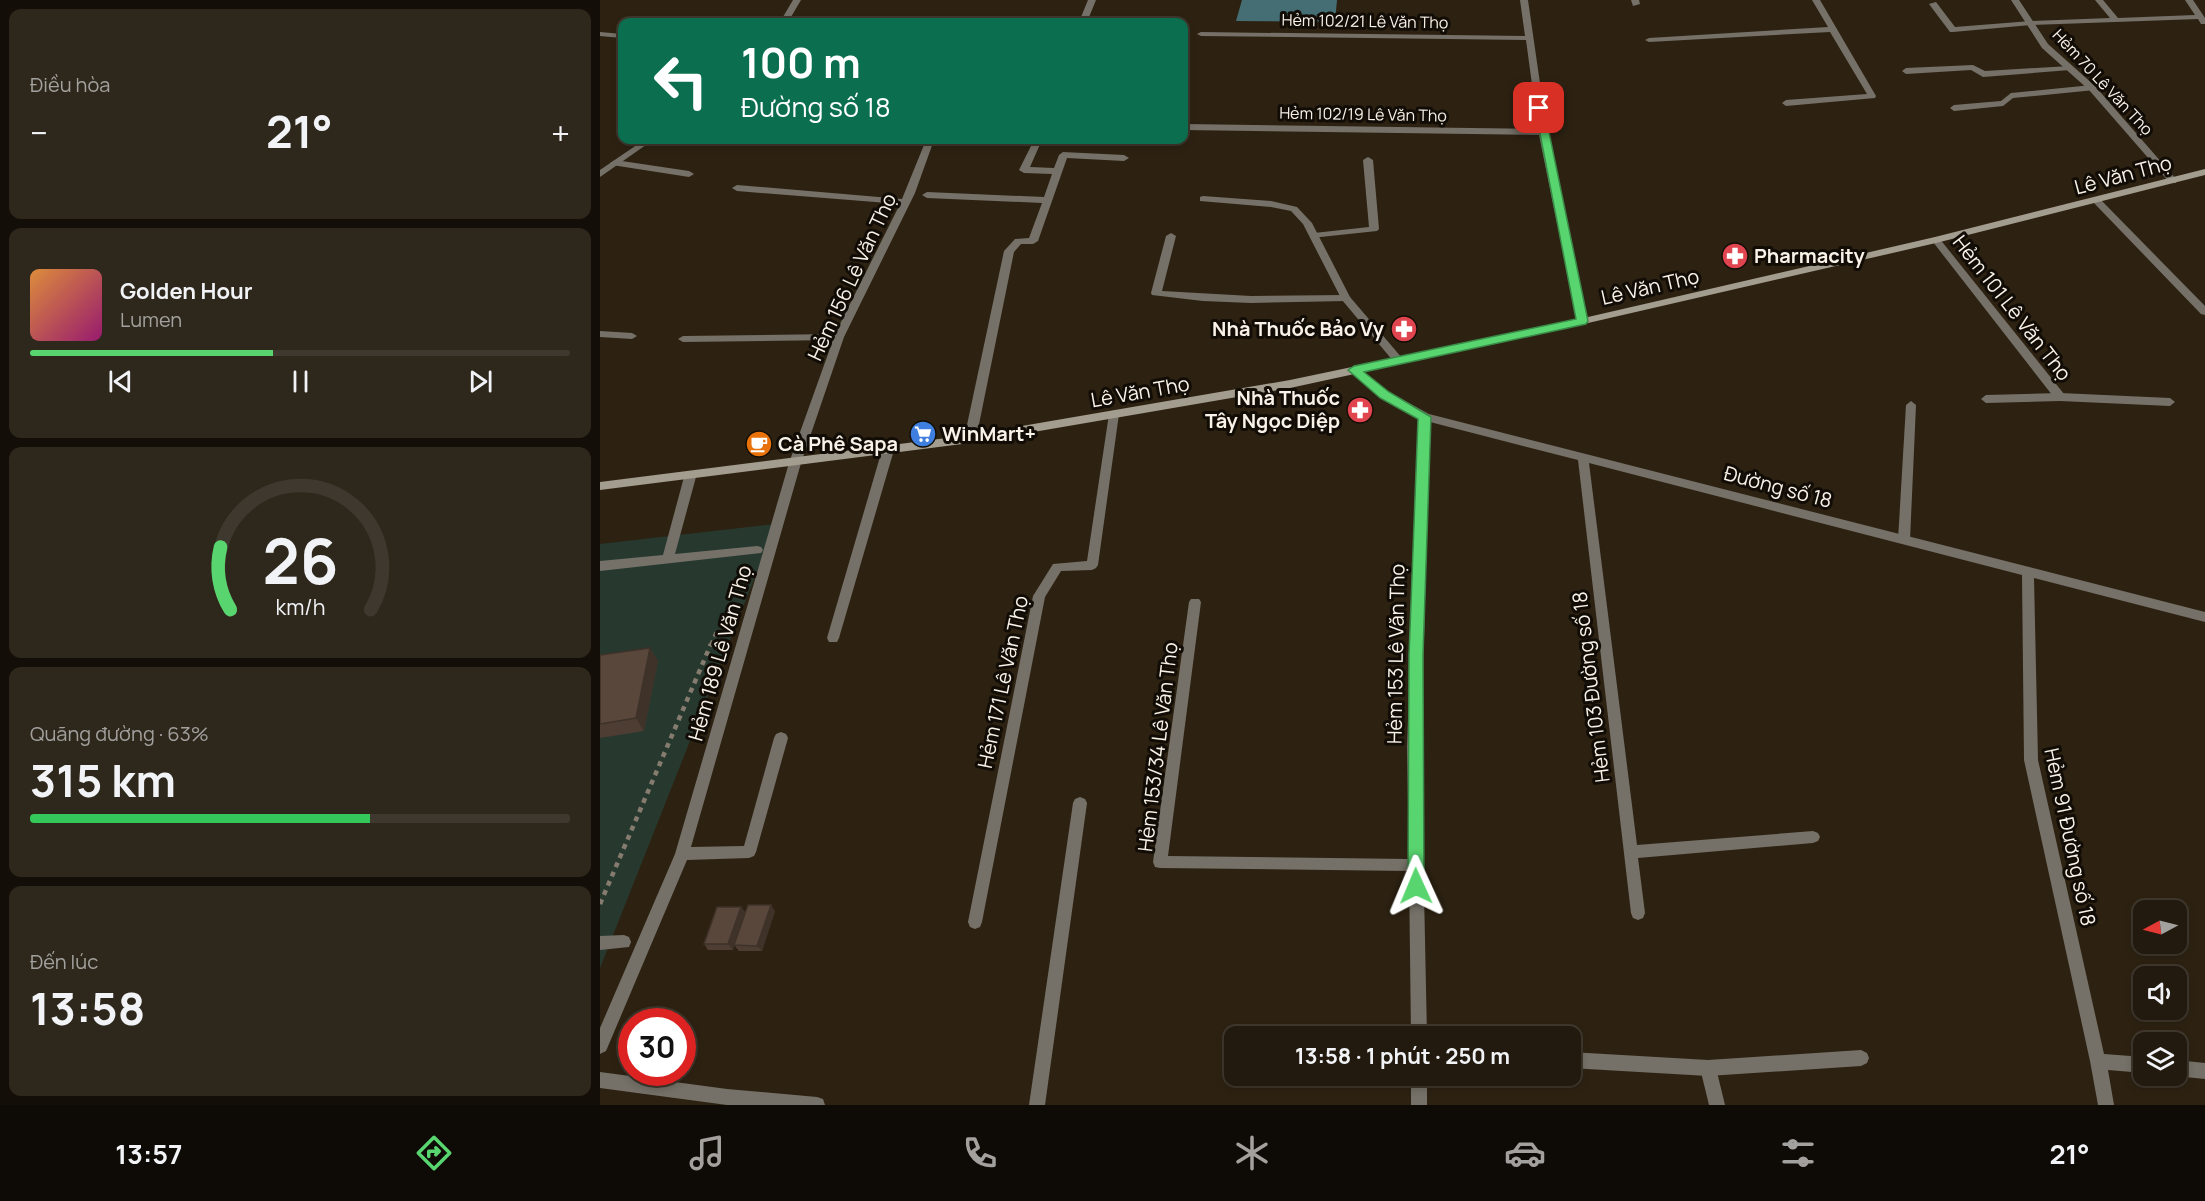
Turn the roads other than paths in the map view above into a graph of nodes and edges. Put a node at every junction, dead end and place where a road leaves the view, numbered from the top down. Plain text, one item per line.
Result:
1 (797, 0) edge
2 (1092, 0) edge
3 (1524, 0) edge
4 (1816, 0) edge
5 (2015, 0) edge
6 (2099, 0) edge
7 (2190, 0) edge
8 (1933, 4) dead end
9 (786, 18) edge
10 (1085, 18) edge
11 (2116, 20) junction
12 (2202, 20) edge
13 (2031, 24) junction
14 (1833, 29) junction
15 (600, 34) edge
16 (1201, 34) dead end
17 (618, 36) edge
18 (1529, 38) junction
19 (1649, 40) dead end
20 (2070, 68) junction
21 (1906, 71) dead end
22 (2092, 88) junction
23 (1786, 103) dead end
24 (1954, 108) dead end
25 (1188, 127) edge
26 (1543, 132) junction
27 (643, 144) edge
28 (928, 144) edge
29 (1036, 144) edge
30 (1124, 158) dead end
31 (1368, 160) dead end
32 (615, 163) junction
33 (1056, 171) junction
34 (2205, 172) edge
35 (600, 174) edge
36 (688, 174) dead end
37 (2173, 181) junction
38 (737, 188) dead end
39 (927, 195) dead end
40 (1203, 199) dead end
41 (1048, 200) junction
42 (2097, 201) junction
43 (905, 202) junction
44 (1171, 236) dead end
45 (1314, 236) junction
46 (1936, 240) junction
47 (1346, 298) junction
48 (2205, 312) edge
49 (1582, 321) junction
50 (600, 334) edge
51 (632, 336) dead end
52 (839, 337) junction
53 (683, 339) dead end
54 (1398, 360) junction
55 (1354, 370) junction
56 (2060, 397) junction
57 (1986, 399) dead end
58 (2170, 402) dead end
59 (1911, 405) dead end
60 (1114, 414) junction
61 (1425, 417) junction
62 (970, 439) junction
63 (888, 450) junction
64 (1583, 457) junction
65 (795, 463) junction
66 (690, 477) junction
67 (600, 486) edge
68 (1904, 540) junction
69 (757, 550) dead end
70 (668, 559) junction
71 (600, 566) edge
72 (2028, 573) junction
73 (1195, 602) dead end
74 (2205, 617) edge
75 (833, 638) dead end
76 (781, 738) dead end
77 (1080, 803) dead end
78 (1813, 837) dead end
79 (1631, 852) junction
80 (682, 854) junction
81 (1416, 865) junction
82 (1638, 913) dead end
83 (975, 922) dead end
84 (624, 942) dead end
85 (600, 943) edge
86 (1419, 1026) edge
87 (600, 1046) edge
88 (1861, 1058) dead end
89 (1581, 1061) edge
90 (2098, 1061) junction
91 (2133, 1064) edge
92 (1708, 1068) junction
93 (2187, 1069) edge
94 (2205, 1071) edge
95 (600, 1080) edge
96 (1419, 1086) edge
97 (818, 1105) edge
98 (1037, 1105) edge
99 (1419, 1105) edge
100 (1717, 1105) edge
101 (2106, 1105) edge

1 - 9 street
2 - 10 street
3 - 18 street
4 - 14 street
5 - 13 street, Hẻm 70 Lê Văn Thọ
6 - 11 street
7 - 12 street
8 - 13 street
11 - 12 street
11 - 13 street
13 - 20 street, Hẻm 70 Lê Văn Thọ
14 - 19 street
14 - 23 street
15 - 17 street
16 - 18 street, Hẻm 102/21 Lê Văn Thọ
18 - 26 street
20 - 21 street
20 - 22 street, Hẻm 70 Lê Văn Thọ
22 - 24 street
22 - 37 street, Hẻm 70 Lê Văn Thọ
25 - 26 street, Hẻm 102/19 Lê Văn Thọ
26 - 49 street
27 - 32 street
28 - 43 street, Hẻm 156 Lê Văn Thọ
29 - 33 street
30 - 33 street
31 - 45 street
32 - 35 street
32 - 36 street
33 - 41 street
34 - 37 main road, Lê Văn Thọ
37 - 42 main road, Lê Văn Thọ
38 - 43 street
39 - 41 street
40 - 45 street
41 - 62 street
42 - 46 main road, Lê Văn Thọ
42 - 48 street
43 - 52 street, Hẻm 156 Lê Văn Thọ
44 - 47 street
45 - 47 street
46 - 49 main road, Lê Văn Thọ
46 - 56 street, Hẻm 101 Lê Văn Thọ
47 - 54 street
49 - 54 main road, Lê Văn Thọ
50 - 51 street
52 - 53 street
52 - 65 street, Hẻm 156 Lê Văn Thọ
54 - 55 main road, Lê Văn Thọ
55 - 60 main road, Lê Văn Thọ
55 - 61 street, Đường số 18
56 - 57 street
56 - 58 street
59 - 68 street
60 - 62 main road, Lê Văn Thọ
60 - 83 street, Hẻm 171 Lê Văn Thọ
61 - 64 street, Đường số 18
61 - 81 street, Hẻm 153 Lê Văn Thọ
62 - 63 main road, Lê Văn Thọ
63 - 65 main road, Lê Văn Thọ
63 - 75 street
64 - 68 street, Đường số 18
64 - 79 street, Hẻm 103 Đường số 18
65 - 66 main road, Lê Văn Thọ
65 - 80 street, Hẻm 189 Lê Văn Thọ
66 - 67 main road, Lê Văn Thọ
66 - 70 street
68 - 72 street, Đường số 18
69 - 70 street
70 - 71 street
72 - 74 street, Đường số 18
72 - 90 street, Hẻm 91 Đường số 18
73 - 81 street, Hẻm 153/34 Lê Văn Thọ
76 - 80 street
77 - 98 street
78 - 79 street
79 - 82 street, Hẻm 103 Đường số 18
80 - 87 street, Hẻm 189 Lê Văn Thọ
81 - 86 street, Hẻm 153 Lê Văn Thọ
84 - 85 street
88 - 92 street
89 - 92 street
90 - 91 street
90 - 101 street, Hẻm 91 Đường số 18
92 - 100 street
93 - 94 street
95 - 97 street
96 - 99 street

